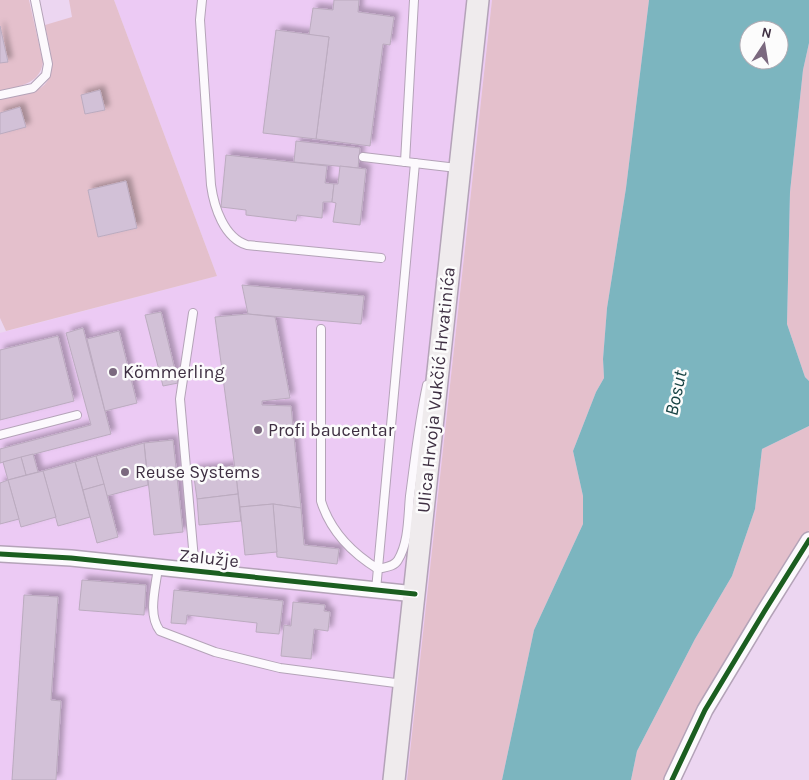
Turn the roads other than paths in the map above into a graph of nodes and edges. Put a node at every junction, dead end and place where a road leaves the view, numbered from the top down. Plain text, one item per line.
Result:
1 (35, 0) edge
2 (202, 0) edge
3 (414, 0) edge
4 (478, 0) edge
5 (0, 95) edge
6 (362, 157) dead end
7 (405, 162) junction
8 (415, 163) junction
9 (460, 168) junction
10 (381, 258) dead end
11 (193, 313) dead end
12 (321, 329) dead end
13 (438, 372) junction
14 (78, 415) dead end
15 (0, 435) edge
16 (809, 540) edge
17 (0, 554) edge
18 (158, 567) junction
19 (378, 569) junction
20 (195, 571) junction
21 (376, 590) junction
22 (415, 594) junction
23 (405, 685) junction
24 (394, 780) edge
25 (672, 780) edge

1 - 5 lane
2 - 10 lane
3 - 7 lane
4 - 9 main road, Ulica Hrvoja Vukčić Hrvatinića
6 - 7 lane
7 - 8 lane
8 - 9 lane
8 - 19 lane
9 - 13 main road, Ulica Hrvoja Vukčić Hrvatinića
11 - 20 lane
12 - 19 lane
13 - 19 lane
13 - 22 main road, Ulica Hrvoja Vukčić Hrvatinića
14 - 15 lane
16 - 25 street
17 - 18 street, Zalužje
18 - 20 street, Zalužje
18 - 23 lane
19 - 21 lane
20 - 21 street, Zalužje
21 - 22 street, Zalužje
22 - 23 main road, Ulica Hrvoja Vukčić Hrvatinića
23 - 24 main road, Ulica Hrvoja Vukčić Hrvatinića

